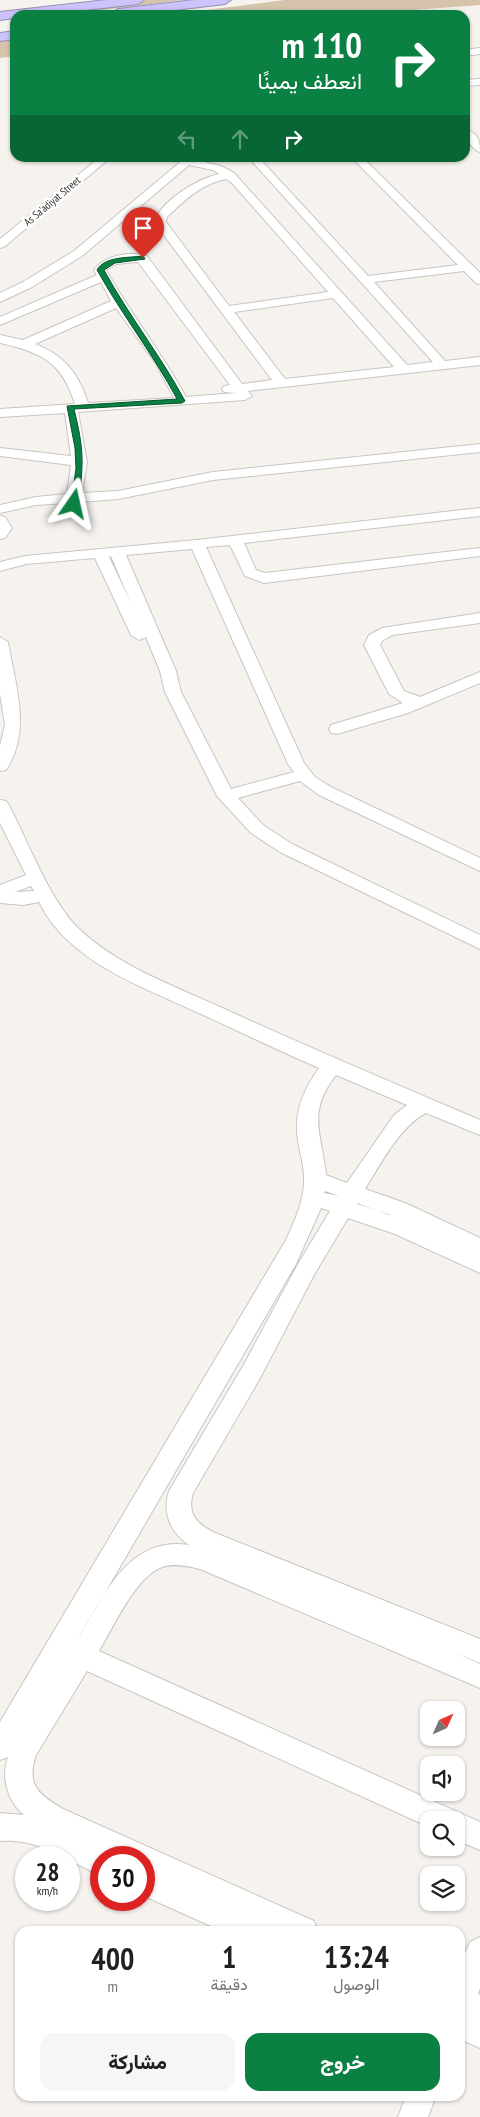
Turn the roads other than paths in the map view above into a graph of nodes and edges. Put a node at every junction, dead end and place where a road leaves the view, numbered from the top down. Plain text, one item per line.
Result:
1 (43, 0) edge
2 (100, 0) edge
3 (138, 0) edge
4 (231, 1) edge
5 (0, 4) edge
6 (17, 10) edge
7 (52, 10) edge
8 (149, 10) edge
9 (179, 10) edge
10 (470, 135) edge
11 (480, 149) edge
12 (100, 162) edge
13 (186, 162) edge
14 (198, 162) edge
15 (258, 162) edge
16 (361, 162) edge
17 (230, 176) junction
18 (0, 245) edge
19 (475, 273) edge
20 (104, 278) junction
21 (365, 280) junction
22 (336, 294) junction
23 (0, 298) edge
24 (118, 302) junction
25 (226, 310) junction
26 (0, 321) edge
27 (0, 339) edge
28 (25, 344) junction
29 (480, 361) edge
30 (442, 365) junction
31 (403, 370) junction
32 (281, 383) junction
33 (243, 392) junction
34 (173, 398) junction
35 (78, 404) junction
36 (0, 407) edge
37 (0, 413) edge
38 (479, 451) edge
39 (0, 452) edge
40 (80, 462) junction
41 (74, 502) junction
42 (0, 509) edge
43 (480, 512) edge
44 (1, 526) edge
45 (235, 540) junction
46 (197, 544) junction
47 (117, 552) junction
48 (480, 552) edge
49 (100, 554) junction
50 (0, 556) edge
51 (25, 560) junction
52 (0, 567) edge
53 (132, 606) junction
54 (480, 618) edge
55 (0, 642) edge
56 (480, 677) edge
57 (422, 702) junction
58 (337, 729) dead end
59 (0, 766) edge
60 (303, 775) junction
61 (226, 796) junction
62 (0, 805) edge
63 (480, 865) edge
64 (39, 887) junction
65 (0, 892) edge
66 (0, 897) edge
67 (480, 943) edge
68 (332, 1065) junction
69 (428, 1104) junction
70 (480, 1128) edge
71 (314, 1188) junction
72 (348, 1200) junction
73 (480, 1246) edge
74 (480, 1264) edge
75 (480, 1651) edge
76 (81, 1656) junction
77 (480, 1676) edge
78 (0, 1748) edge
79 (424, 1811) edge
80 (0, 1827) edge
81 (465, 1830) edge
82 (480, 1836) edge
83 (114, 1846) edge
84 (90, 1857) edge
85 (155, 1864) edge
86 (155, 1886) edge
87 (243, 1926) edge
88 (293, 1926) edge
89 (480, 1952) edge
90 (465, 1989) edge
91 (465, 2003) edge
92 (480, 2010) edge
93 (465, 2026) edge
94 (480, 2033) edge
95 (419, 2101) edge
96 (413, 2117) edge

1 - 5 highway
2 - 6 highway
3 - 7 highway
4 - 8 highway
4 - 9 highway
10 - 11 street
12 - 18 street, As Sa'adiyat Street
13 - 23 street
14 - 17 street
15 - 21 street
16 - 19 street
17 - 22 street
17 - 25 street
19 - 21 street
20 - 24 street
20 - 26 street
20 - 33 street
21 - 30 street
22 - 25 street
22 - 31 street
24 - 28 street
24 - 34 street
25 - 32 street
27 - 28 street
28 - 35 street
29 - 30 street
30 - 31 street
31 - 32 street
32 - 33 street
33 - 34 street
34 - 35 street
35 - 36 street
35 - 37 street
35 - 40 street
38 - 41 street
39 - 40 street
40 - 41 street
41 - 42 street
41 - 44 street
43 - 45 street
45 - 46 street
45 - 48 street
46 - 47 street
46 - 60 street
47 - 49 street
47 - 53 street
49 - 51 street
49 - 53 street
50 - 51 street
51 - 52 street
53 - 61 street
54 - 57 street
55 - 59 street
56 - 57 street
57 - 58 street
60 - 61 street
60 - 63 street
61 - 67 street
62 - 64 street
64 - 65 street
64 - 66 street
64 - 68 street
68 - 69 street
68 - 71 street
69 - 70 street
69 - 72 street
71 - 72 street
71 - 78 street
72 - 73 street
72 - 74 street
72 - 75 street
76 - 77 street
76 - 79 street
76 - 83 street
80 - 84 street
81 - 82 street
85 - 88 street
86 - 87 street
89 - 90 street
91 - 92 street
93 - 94 street
95 - 96 street

